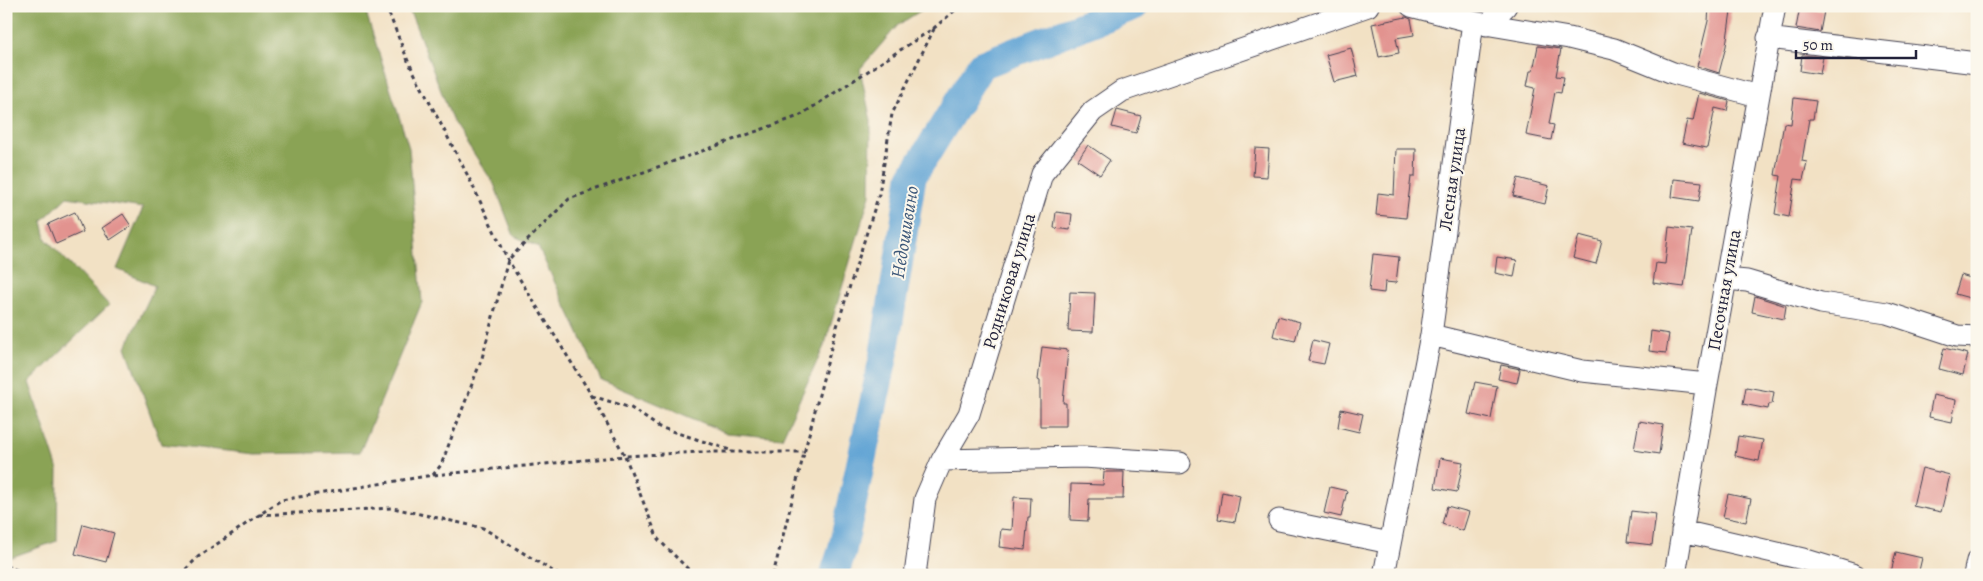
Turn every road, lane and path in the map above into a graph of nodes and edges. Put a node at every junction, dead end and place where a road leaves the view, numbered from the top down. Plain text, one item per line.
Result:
1 (386, 6) edge
2 (960, 6) edge
3 (1368, 6) edge
4 (1411, 6) edge
5 (1506, 6) edge
6 (1775, 6) edge
7 (1480, 24) junction
8 (934, 28) junction
9 (1768, 38) junction
10 (1977, 63) edge
11 (1758, 96) junction
12 (508, 260) junction
13 (1726, 279) junction
14 (1431, 336) junction
15 (1977, 338) edge
16 (1707, 384) junction
17 (592, 396) junction
18 (735, 451) junction
19 (805, 452) junction
20 (625, 456) junction
21 (942, 460) junction
22 (1180, 463) dead end
23 (433, 475) junction
24 (259, 516) junction
25 (1280, 520) dead end
26 (1682, 531) junction
27 (1390, 543) junction
28 (1977, 561) edge
29 (6, 566) edge
30 (31, 575) edge
31 (180, 575) edge
32 (559, 575) edge
33 (694, 575) edge
34 (773, 575) edge
35 (915, 575) edge
36 (1384, 575) edge
37 (1675, 575) edge
38 (1855, 575) edge
39 (1974, 575) edge

1 - 12 path
2 - 8 path
3 - 21 street, Родниковая улица
4 - 7 street
5 - 7 street
6 - 9 street, Песочная улица
7 - 11 street
7 - 14 street, Лесная улица
8 - 12 path
8 - 19 path
9 - 10 street
9 - 11 street, Песочная улица
11 - 13 street, Песочная улица
12 - 17 path
12 - 23 path
13 - 15 street
13 - 16 street, Песочная улица
14 - 16 street
14 - 27 street, Лесная улица
16 - 26 street, Песочная улица
17 - 18 path
17 - 20 path
18 - 19 path
18 - 20 path
19 - 34 path
20 - 23 path
20 - 33 path
21 - 22 street
21 - 35 street, Родниковая улица
23 - 24 path
24 - 31 path
24 - 32 path
25 - 27 street
26 - 37 street, Песочная улица
26 - 38 street
27 - 36 street, Лесная улица
28 - 39 street
29 - 30 path

